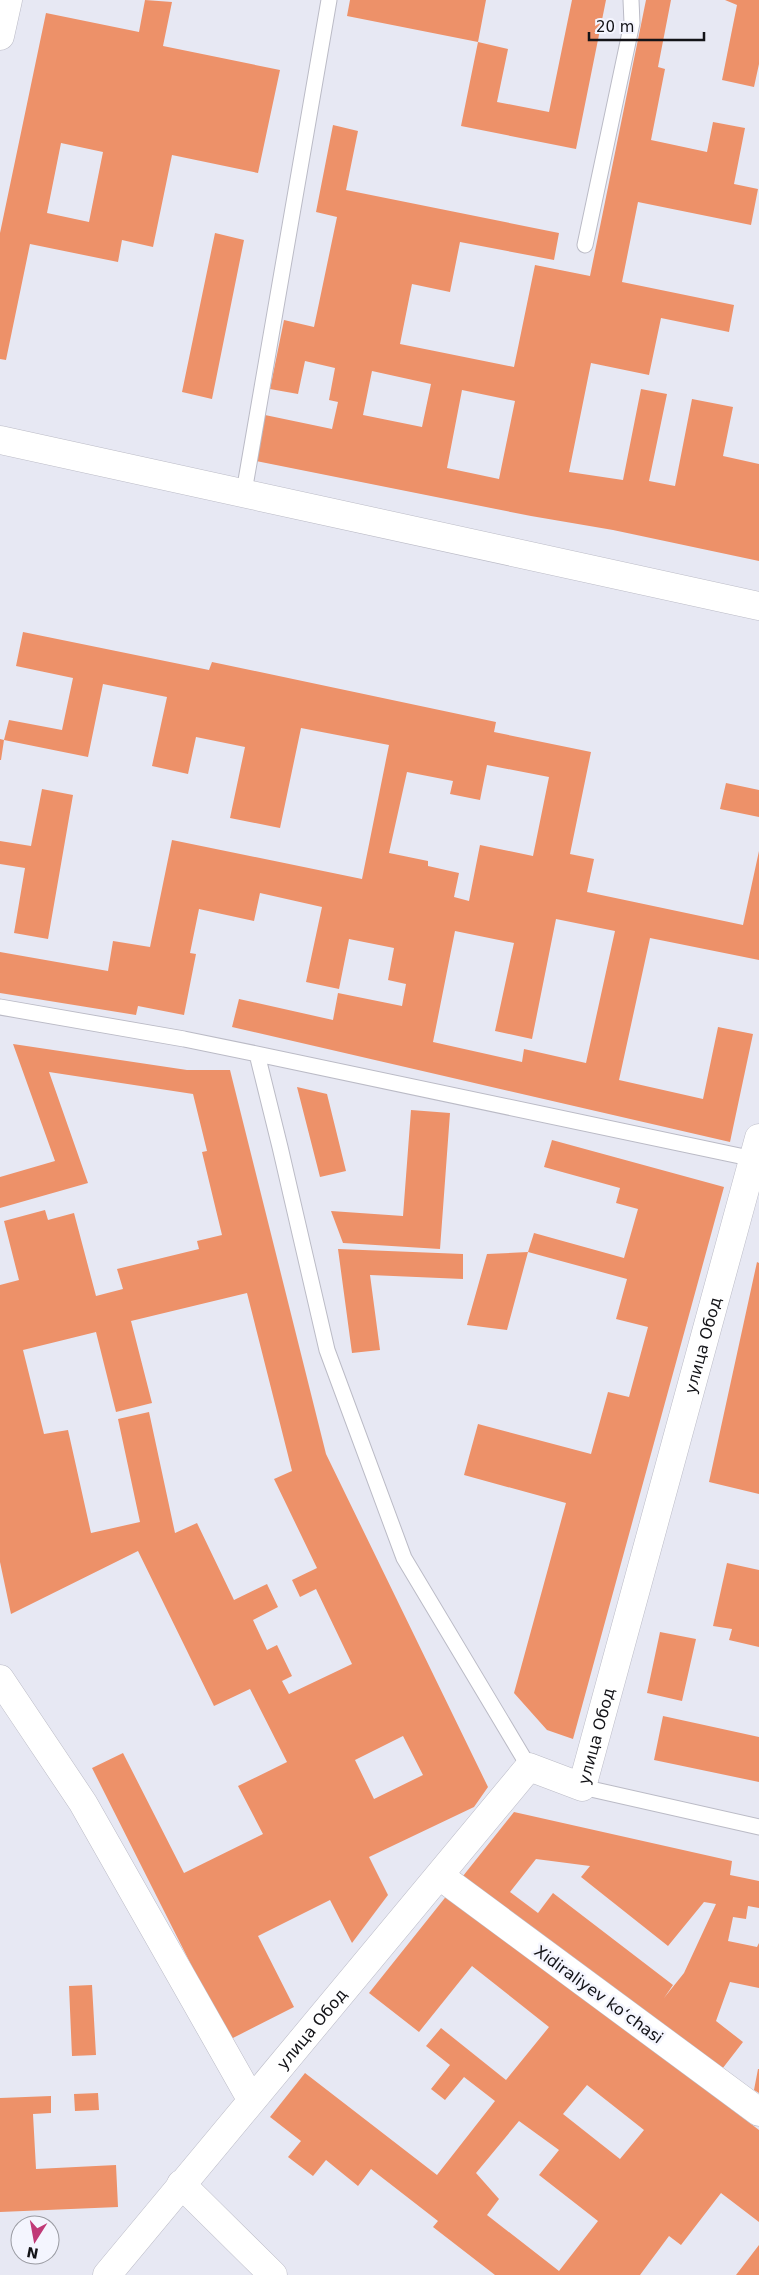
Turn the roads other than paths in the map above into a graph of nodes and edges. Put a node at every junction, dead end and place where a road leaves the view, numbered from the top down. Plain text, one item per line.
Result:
1 (8, 0) edge
2 (330, 0) edge
3 (631, 0) edge
4 (0, 36) edge
5 (585, 245) dead end
6 (0, 440) edge
7 (244, 492) junction
8 (759, 606) edge
9 (0, 1007) edge
10 (256, 1054) junction
11 (756, 1148) edge
12 (0, 1679) edge
13 (529, 1767) junction
14 (582, 1787) junction
15 (759, 1827) edge
16 (440, 1876) junction
17 (251, 2099) junction
18 (759, 2112) edge
19 (181, 2184) junction
20 (107, 2275) edge
21 (273, 2275) edge

1 - 4 street
2 - 7 lane
3 - 5 lane
6 - 7 street
7 - 8 street
9 - 10 lane
10 - 11 lane
10 - 13 lane
11 - 14 street, улица Обод
12 - 17 street
13 - 14 street, улица Обод
13 - 16 street, улица Обод
14 - 15 lane
16 - 17 street, улица Обод
16 - 18 street, Xidiraliyev koʻchasi
17 - 19 street, улица Обод
19 - 20 street, улица Обод
19 - 21 street

